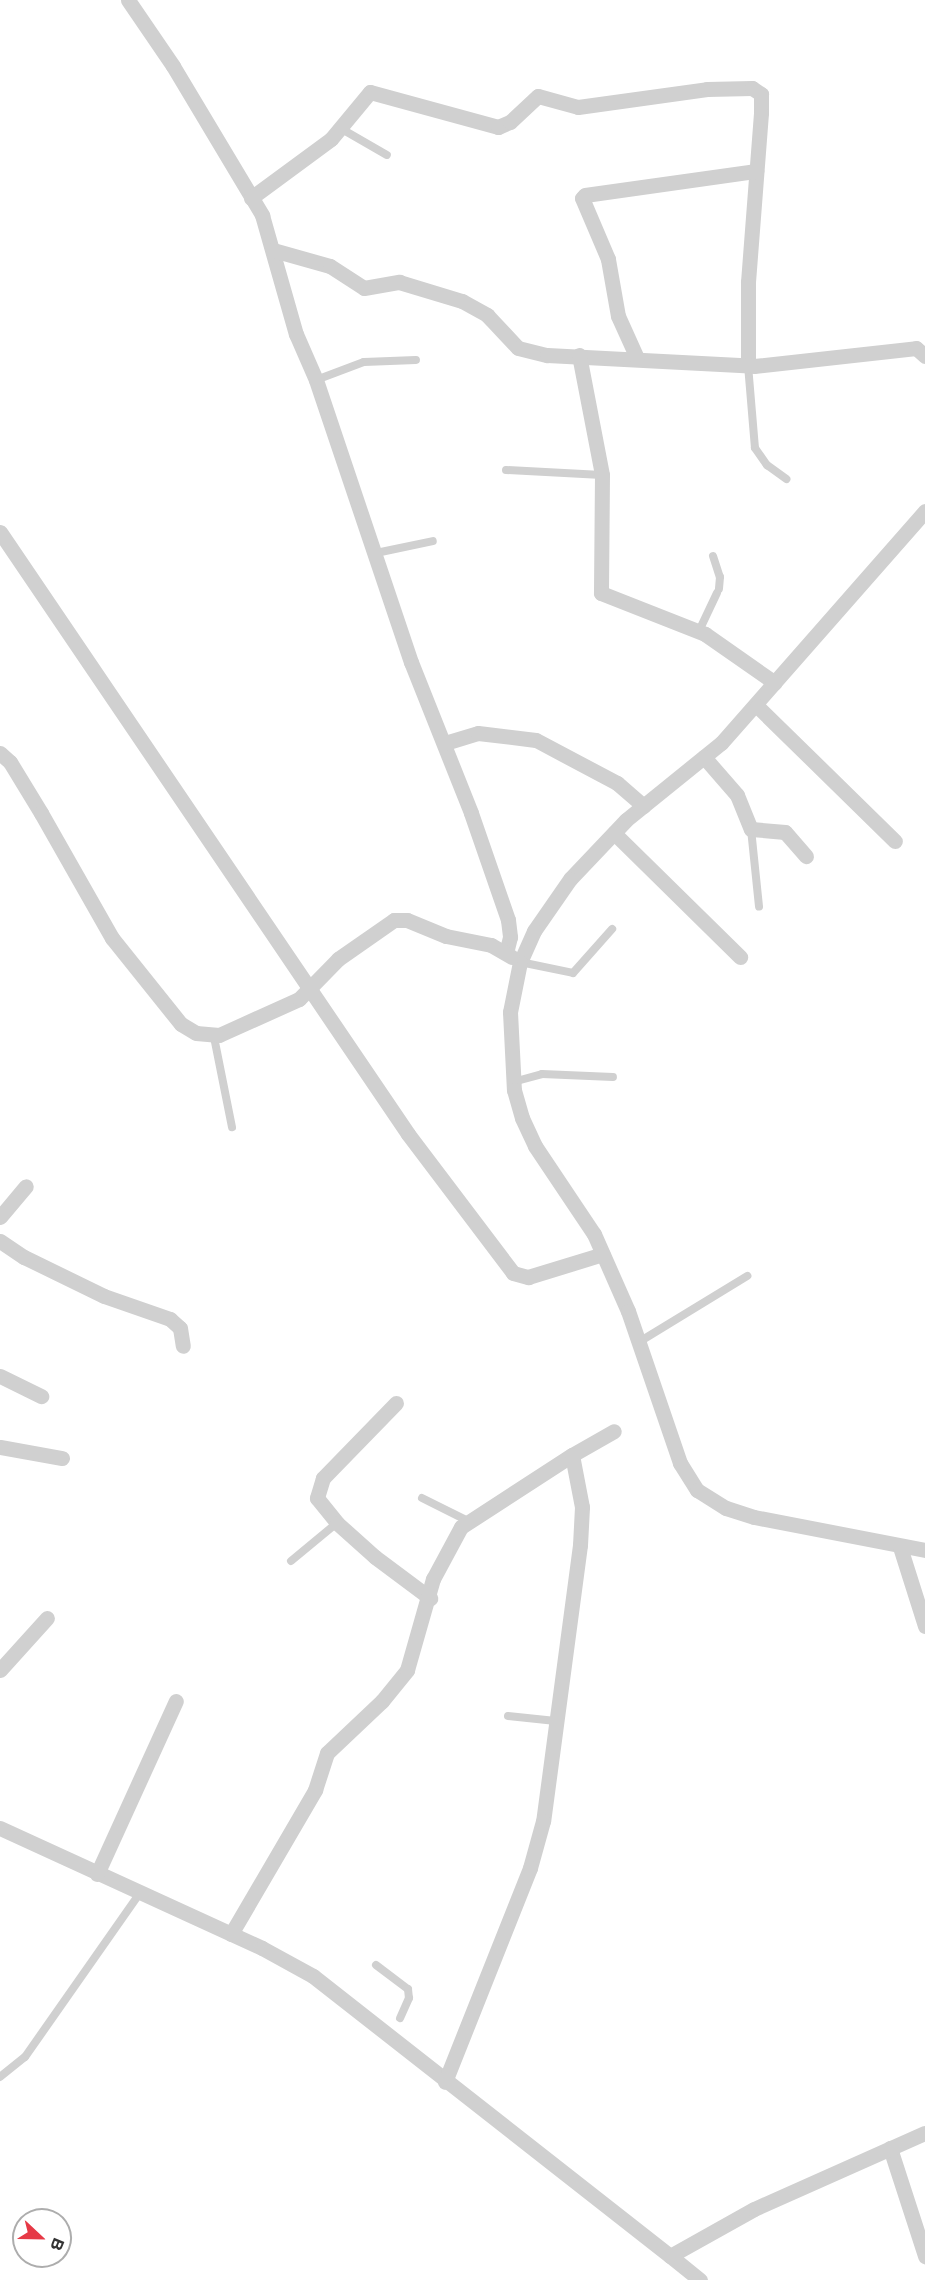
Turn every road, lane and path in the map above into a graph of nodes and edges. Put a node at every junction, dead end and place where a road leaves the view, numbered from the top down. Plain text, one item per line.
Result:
1 (128, 0) edge
2 (340, 128) junction
3 (387, 155) dead end
4 (756, 171) junction
5 (251, 198) junction
6 (273, 250) junction
7 (579, 355) junction
8 (925, 356) edge
9 (637, 358) junction
10 (416, 360) dead end
11 (748, 365) junction
12 (316, 380) junction
13 (506, 470) dead end
14 (602, 475) junction
15 (786, 479) dead end
16 (925, 511) edge
17 (0, 532) edge
18 (433, 541) dead end
19 (376, 553) junction
20 (712, 556) dead end
21 (699, 631) junction
22 (775, 683) junction
23 (757, 706) junction
24 (445, 743) junction
25 (0, 753) edge
26 (704, 757) junction
27 (643, 806) junction
28 (751, 829) junction
29 (614, 833) junction
30 (895, 841) dead end
31 (806, 856) dead end
32 (759, 907) dead end
33 (612, 929) dead end
34 (506, 953) junction
35 (740, 957) dead end
36 (520, 962) junction
37 (312, 989) junction
38 (214, 1037) junction
39 (613, 1077) dead end
40 (513, 1082) junction
41 (232, 1127) dead end
42 (26, 1186) dead end
43 (0, 1216) edge
44 (0, 1241) edge
45 (603, 1254) junction
46 (747, 1276) dead end
47 (639, 1342) junction
48 (183, 1346) dead end
49 (0, 1376) edge
50 (41, 1396) dead end
51 (396, 1403) dead end
52 (614, 1431) dead end
53 (0, 1447) edge
54 (572, 1455) junction
55 (62, 1458) dead end
56 (422, 1498) dead end
57 (466, 1520) junction
58 (338, 1523) junction
59 (900, 1547) junction
60 (925, 1550) edge
61 (291, 1561) dead end
62 (430, 1598) junction
63 (47, 1618) dead end
64 (925, 1626) edge
65 (0, 1670) edge
66 (176, 1701) dead end
67 (508, 1716) dead end
68 (556, 1721) junction
69 (0, 1828) edge
70 (97, 1874) junction
71 (140, 1893) junction
72 (231, 1934) junction
73 (376, 1965) dead end
74 (400, 2018) dead end
75 (0, 2077) edge
76 (445, 2082) junction
77 (925, 2133) edge
78 (890, 2148) junction
79 (670, 2256) junction
80 (925, 2256) edge
81 (700, 2280) edge

1 - 5 street
2 - 3 lane
2 - 4 street
2 - 5 street
4 - 9 street
4 - 11 street
5 - 6 street
6 - 7 street
6 - 12 street
7 - 9 street
7 - 14 street
8 - 11 street
9 - 11 street
10 - 12 lane
11 - 15 lane
12 - 19 street
13 - 14 lane
14 - 21 street
16 - 22 street
17 - 37 street
18 - 19 lane
19 - 24 street
20 - 21 lane
21 - 22 street
22 - 23 street
23 - 26 street
23 - 30 street
24 - 27 street
24 - 34 street
25 - 38 street
26 - 27 street
26 - 28 street
27 - 29 street
28 - 31 street
28 - 32 lane
29 - 35 street
29 - 36 street
33 - 36 lane
34 - 36 street
34 - 37 street
36 - 40 street
37 - 38 street
37 - 45 street
38 - 41 lane
39 - 40 lane
40 - 45 street
42 - 43 street
44 - 48 street
45 - 47 street
46 - 47 lane
47 - 59 street
49 - 50 street
51 - 58 street
52 - 54 street
53 - 55 street
54 - 57 street
54 - 68 street
56 - 57 lane
57 - 62 street
58 - 61 lane
58 - 62 street
59 - 60 street
59 - 64 street
62 - 72 street
63 - 65 street
66 - 70 street
67 - 68 lane
68 - 76 street
69 - 70 street
70 - 71 street
71 - 72 street
71 - 75 lane
72 - 76 street
73 - 74 lane
76 - 79 street
77 - 78 street
78 - 79 street
78 - 80 street
79 - 81 street

